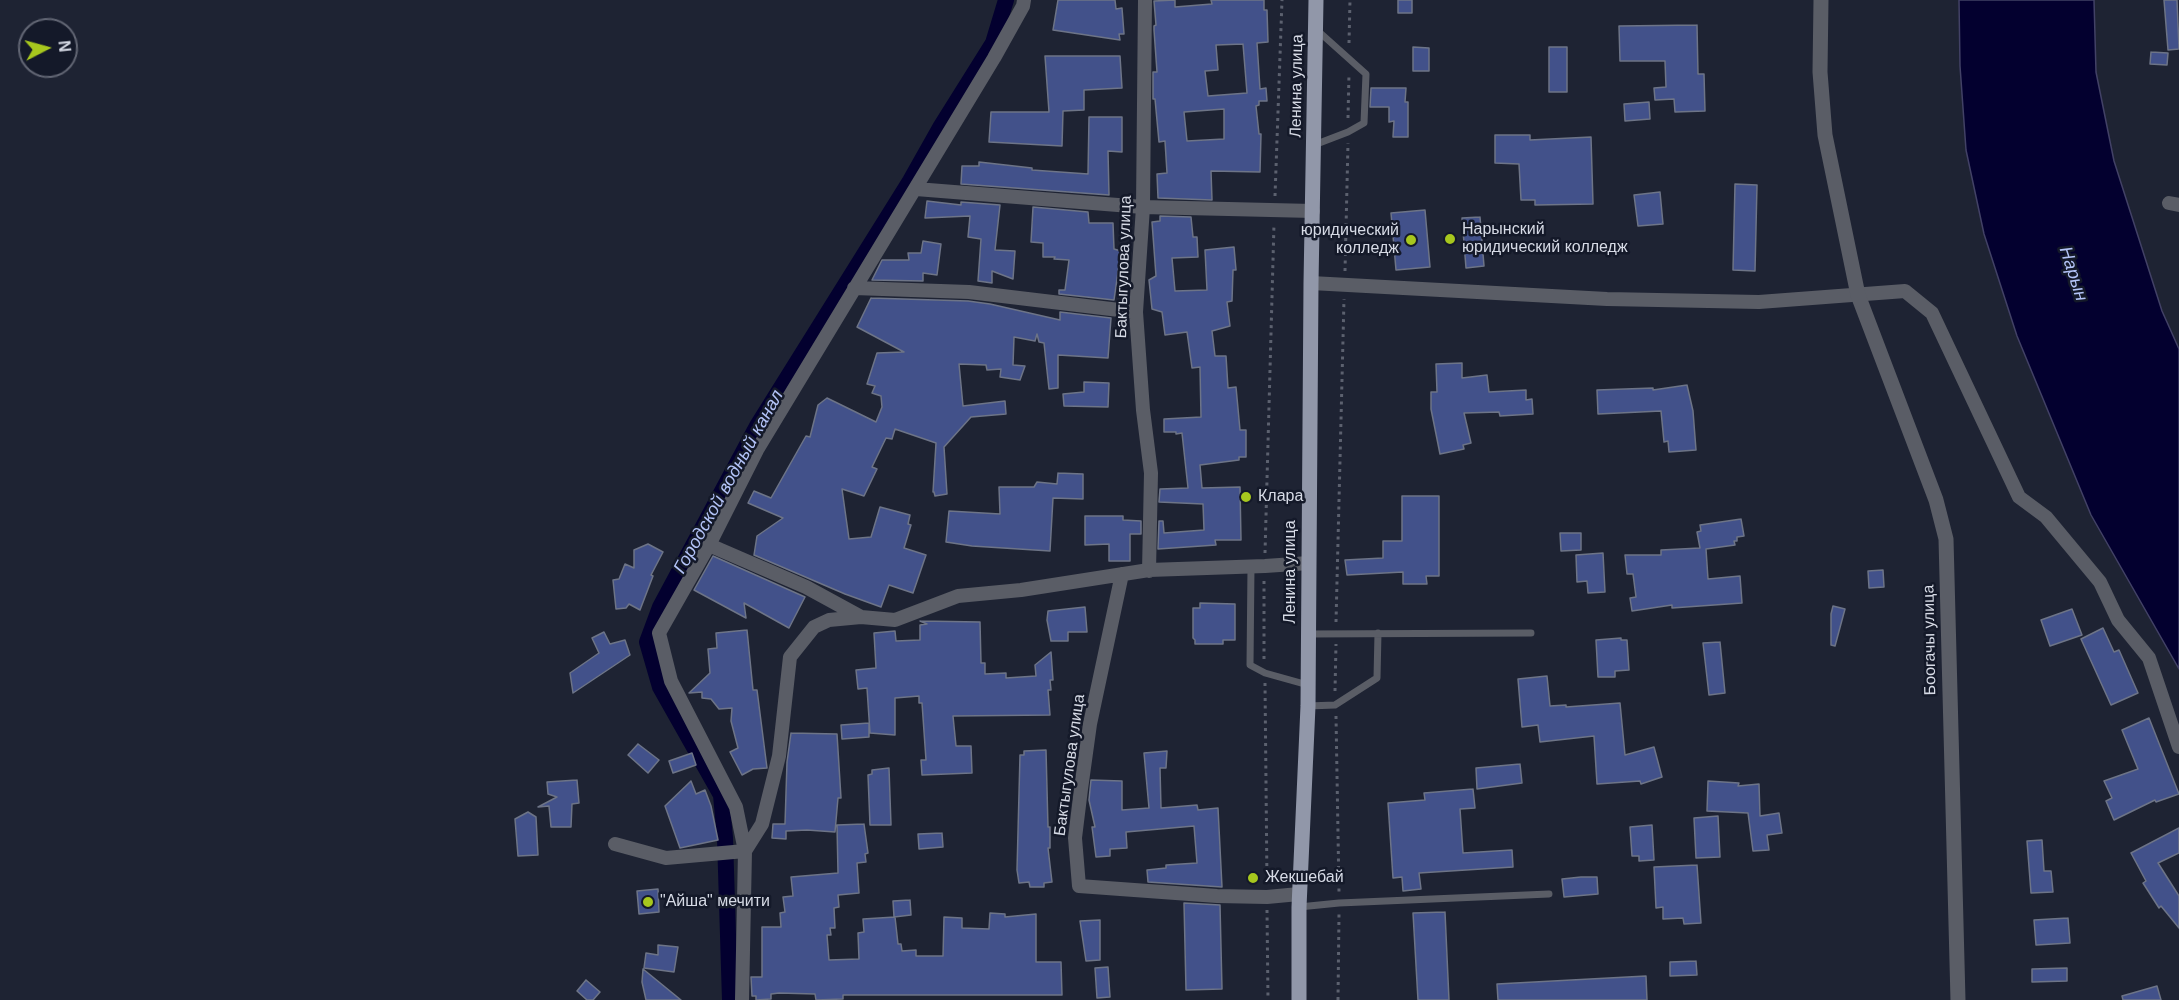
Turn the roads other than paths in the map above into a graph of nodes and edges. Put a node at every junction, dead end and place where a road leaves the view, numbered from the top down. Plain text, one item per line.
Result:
1 (1024, 0) edge
2 (1145, 0) edge
3 (1316, 0) edge
4 (1821, 0) edge
5 (1316, 29) junction
6 (1314, 145) junction
7 (916, 189) junction
8 (1143, 207) junction
9 (1313, 211) junction
10 (1311, 283) junction
11 (854, 288) junction
12 (1857, 294) junction
13 (1136, 312) junction
14 (709, 545) junction
15 (1309, 563) junction
16 (1258, 567) junction
17 (1149, 571) junction
18 (1122, 574) junction
19 (861, 616) junction
20 (1378, 633) junction
21 (1531, 633) dead end
22 (1309, 634) junction
23 (1308, 686) junction
24 (1308, 706) junction
25 (2179, 747) edge
26 (615, 844) dead end
27 (745, 851) junction
28 (1549, 894) dead end
29 (1299, 901) junction
30 (742, 1000) edge
31 (1299, 1000) edge
32 (1958, 1000) edge

1 - 7 street
2 - 8 street, Бактыгулова улица
3 - 5 main road, Ленина улица
4 - 12 street, Боогачы улица
5 - 6 main road, Ленина улица
5 - 6 lane
6 - 9 main road, Ленина улица
7 - 8 street
7 - 11 street
8 - 9 street
8 - 13 street, Бактыгулова улица
9 - 10 main road, Ленина улица
10 - 12 street
10 - 15 main road, Ленина улица
11 - 13 street
11 - 14 street
12 - 25 street
12 - 32 street, Боогачы улица
13 - 17 street, Бактыгулова улица
14 - 19 street
14 - 27 street
15 - 16 street
15 - 22 main road, Ленина улица
16 - 17 street
16 - 23 lane
17 - 18 street
18 - 19 street
18 - 29 street, Бактыгулова улица
19 - 27 street
20 - 21 lane
20 - 22 lane
20 - 24 lane
22 - 23 main road, Ленина улица
23 - 24 main road, Ленина улица
24 - 29 main road, Ленина улица
26 - 27 street
27 - 30 street
28 - 29 lane
29 - 31 main road, Ленина улица

